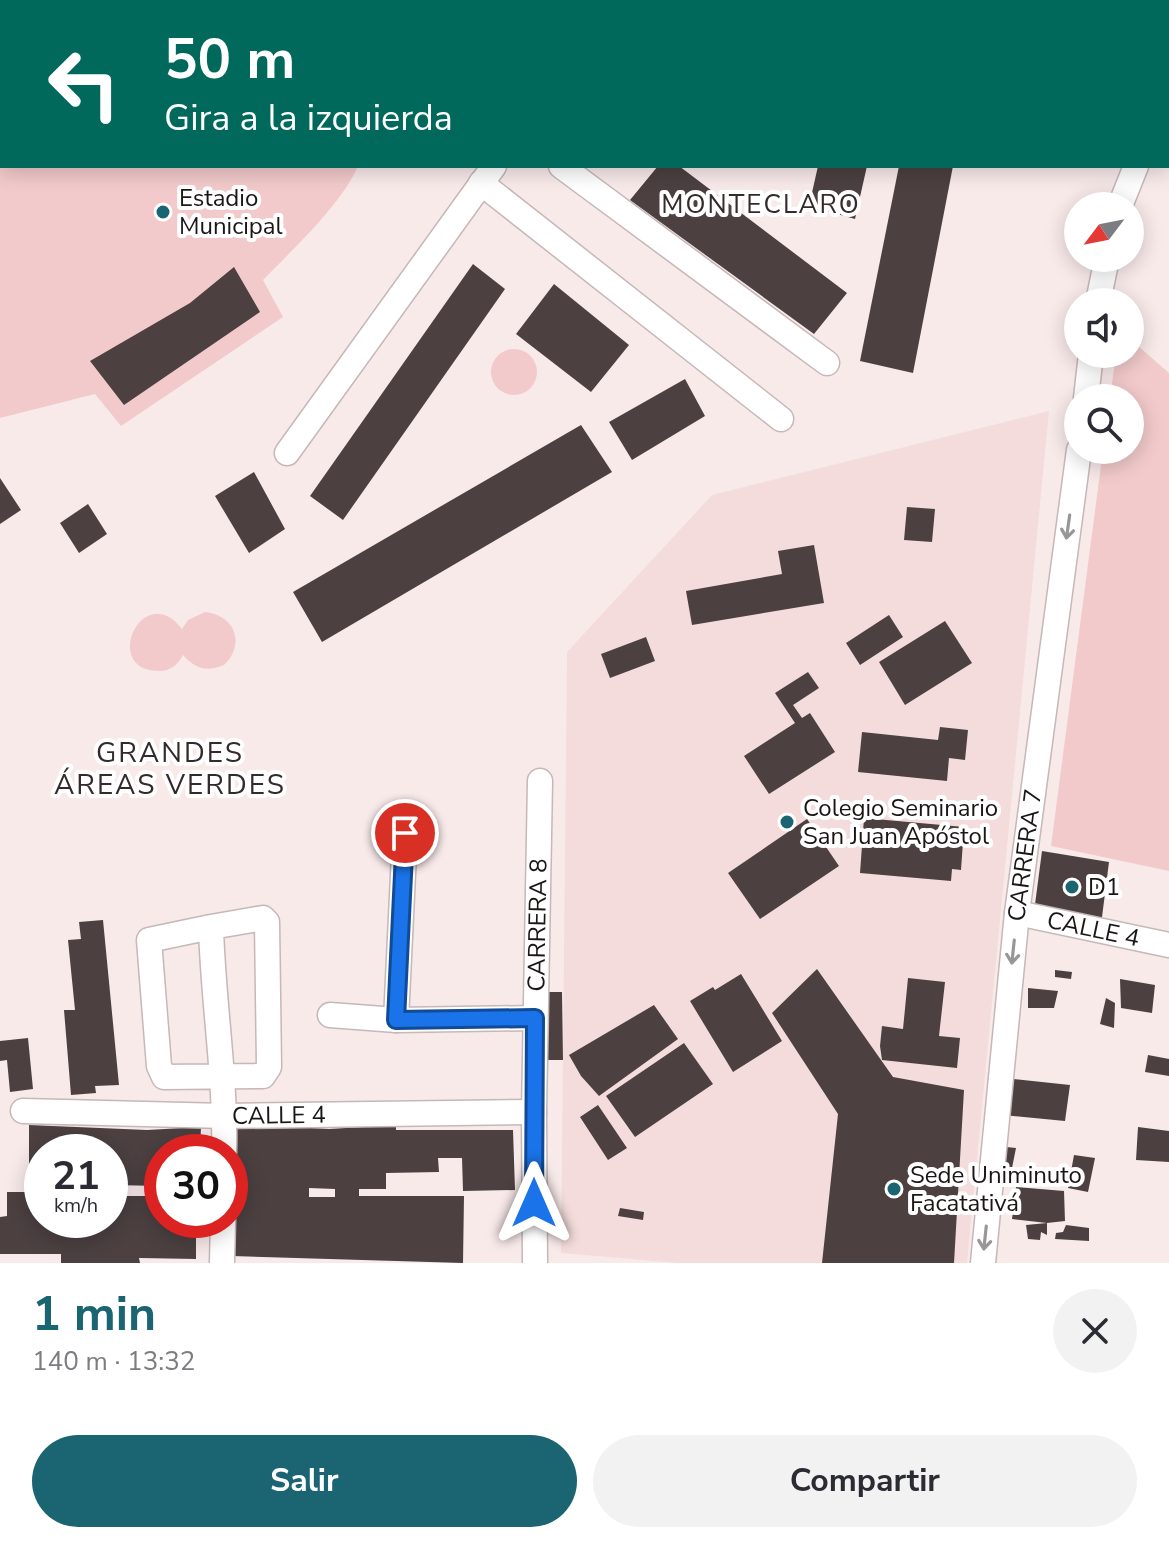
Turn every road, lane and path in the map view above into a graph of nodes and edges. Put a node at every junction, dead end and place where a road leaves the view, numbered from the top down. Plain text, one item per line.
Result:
1 (564, 168) edge
2 (1135, 168) edge
3 (488, 174) edge
4 (1126, 192) edge
5 (827, 363) dead end
6 (781, 419) dead end
7 (287, 453) dead end
8 (1077, 464) edge
9 (540, 781) dead end
10 (405, 833) dead end
11 (1017, 913) junction
12 (211, 927) junction
13 (1169, 945) edge
14 (330, 1015) dead end
15 (535, 1018) junction
16 (396, 1020) junction
17 (222, 1076) junction
18 (23, 1111) dead end
19 (534, 1112) junction
20 (225, 1116) junction
21 (224, 1134) edge
22 (223, 1238) edge
23 (222, 1263) edge
24 (535, 1263) edge
25 (983, 1263) edge

1 - 5 street
2 - 4 street
3 - 6 street
3 - 7 street
8 -> 11 street, CARRERA 7
9 - 15 street, CARRERA 8
10 - 16 street
11 - 13 street, CALLE 4
11 -> 25 street, CARRERA 7
12 - 17 street
12 - 17 street
12 - 17 street
14 - 16 street
15 - 16 street
15 - 19 street, CARRERA 8
17 - 20 street
18 - 20 street, CALLE 4
19 - 20 street, CALLE 4
19 - 24 street, CARRERA 8
20 - 21 street
22 - 23 street

